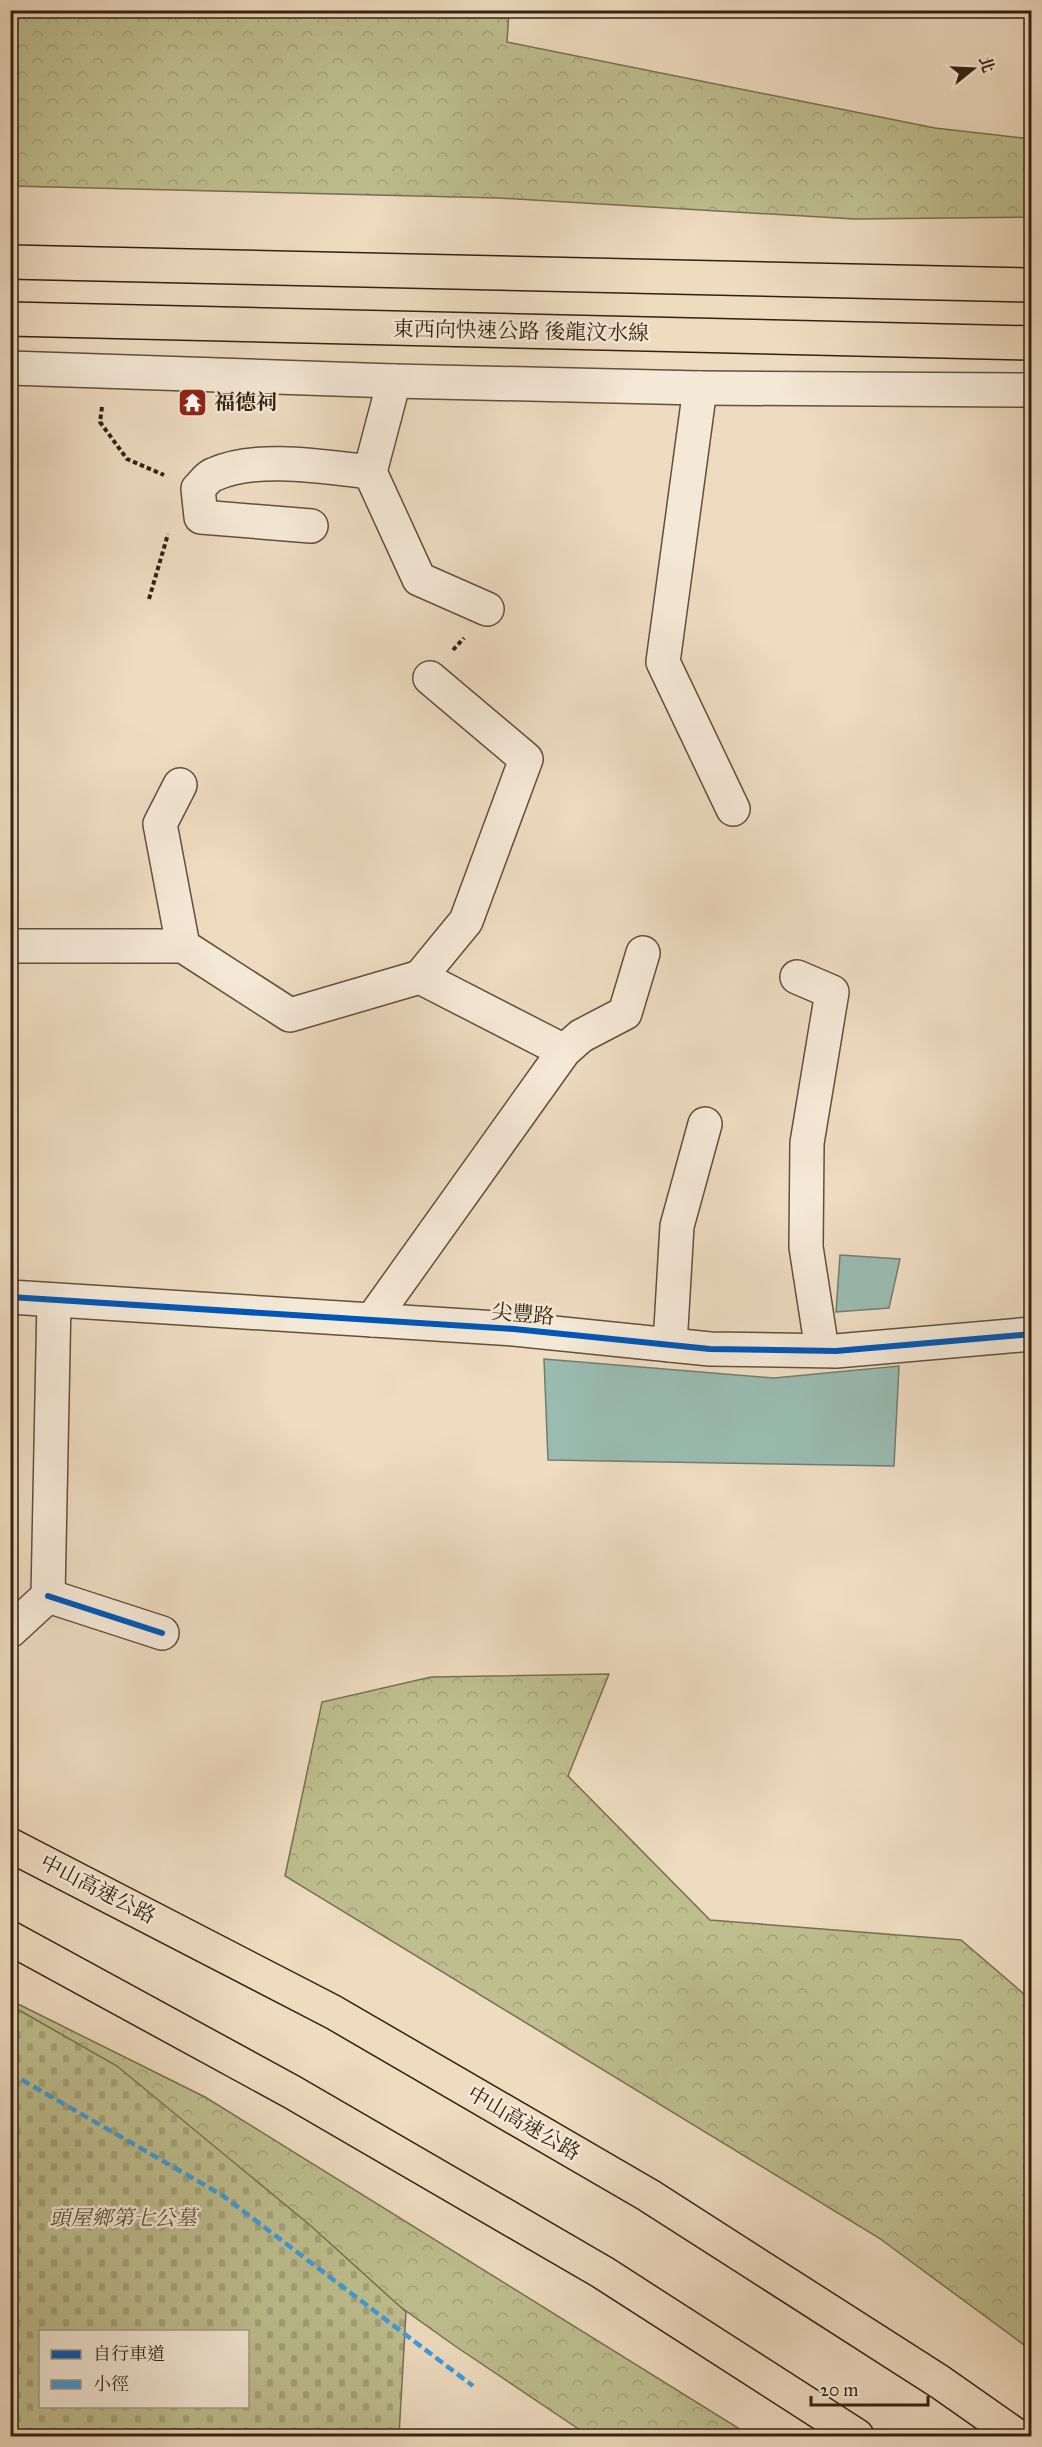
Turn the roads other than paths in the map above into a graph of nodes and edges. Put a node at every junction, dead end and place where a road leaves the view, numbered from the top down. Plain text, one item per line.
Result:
1 (10, 262) edge
2 (1032, 285) edge
3 (10, 319) edge
4 (1032, 343) edge
5 (10, 368) edge
6 (394, 381) junction
7 (700, 388) junction
8 (1032, 390) edge
9 (370, 472) junction
10 (311, 525) dead end
11 (487, 609) road end
12 (430, 678) road end
13 (180, 785) dead end
14 (733, 809) dead end
15 (11, 946) edge
16 (183, 946) junction
17 (643, 953) dead end
18 (420, 977) junction
19 (797, 977) dead end
20 (564, 1051) junction
21 (705, 1124) dead end
22 (10, 1297) edge
23 (54, 1300) junction
24 (372, 1320) junction
25 (1032, 1334) edge
26 (670, 1345) junction
27 (822, 1350) junction
28 (48, 1596) junction
29 (10, 1631) edge
30 (162, 1632) dead end
31 (10, 1845) edge
32 (10, 1938) edge
33 (857, 2436) edge
34 (1017, 2436) edge

1 - 2 highway, bridge
3 - 4 highway, 東西向快速公路 後龍汶水線, bridge
5 - 6 street
6 - 7 street
6 - 9 street
7 - 8 street
7 - 14 street
9 - 10 street
9 - 11 street
12 - 18 street
13 - 16 street
15 - 16 street
16 - 18 street
17 - 20 street
18 - 20 street
19 - 27 street
20 - 24 street
21 - 26 street
22 - 23 street, 尖豐路
23 - 24 street, 尖豐路
23 - 28 street
24 - 26 street, 尖豐路
25 - 27 street, 尖豐路
26 - 27 street, 尖豐路
28 - 29 street
28 - 30 street
31 - 34 highway, 中山高速公路
32 - 33 highway

